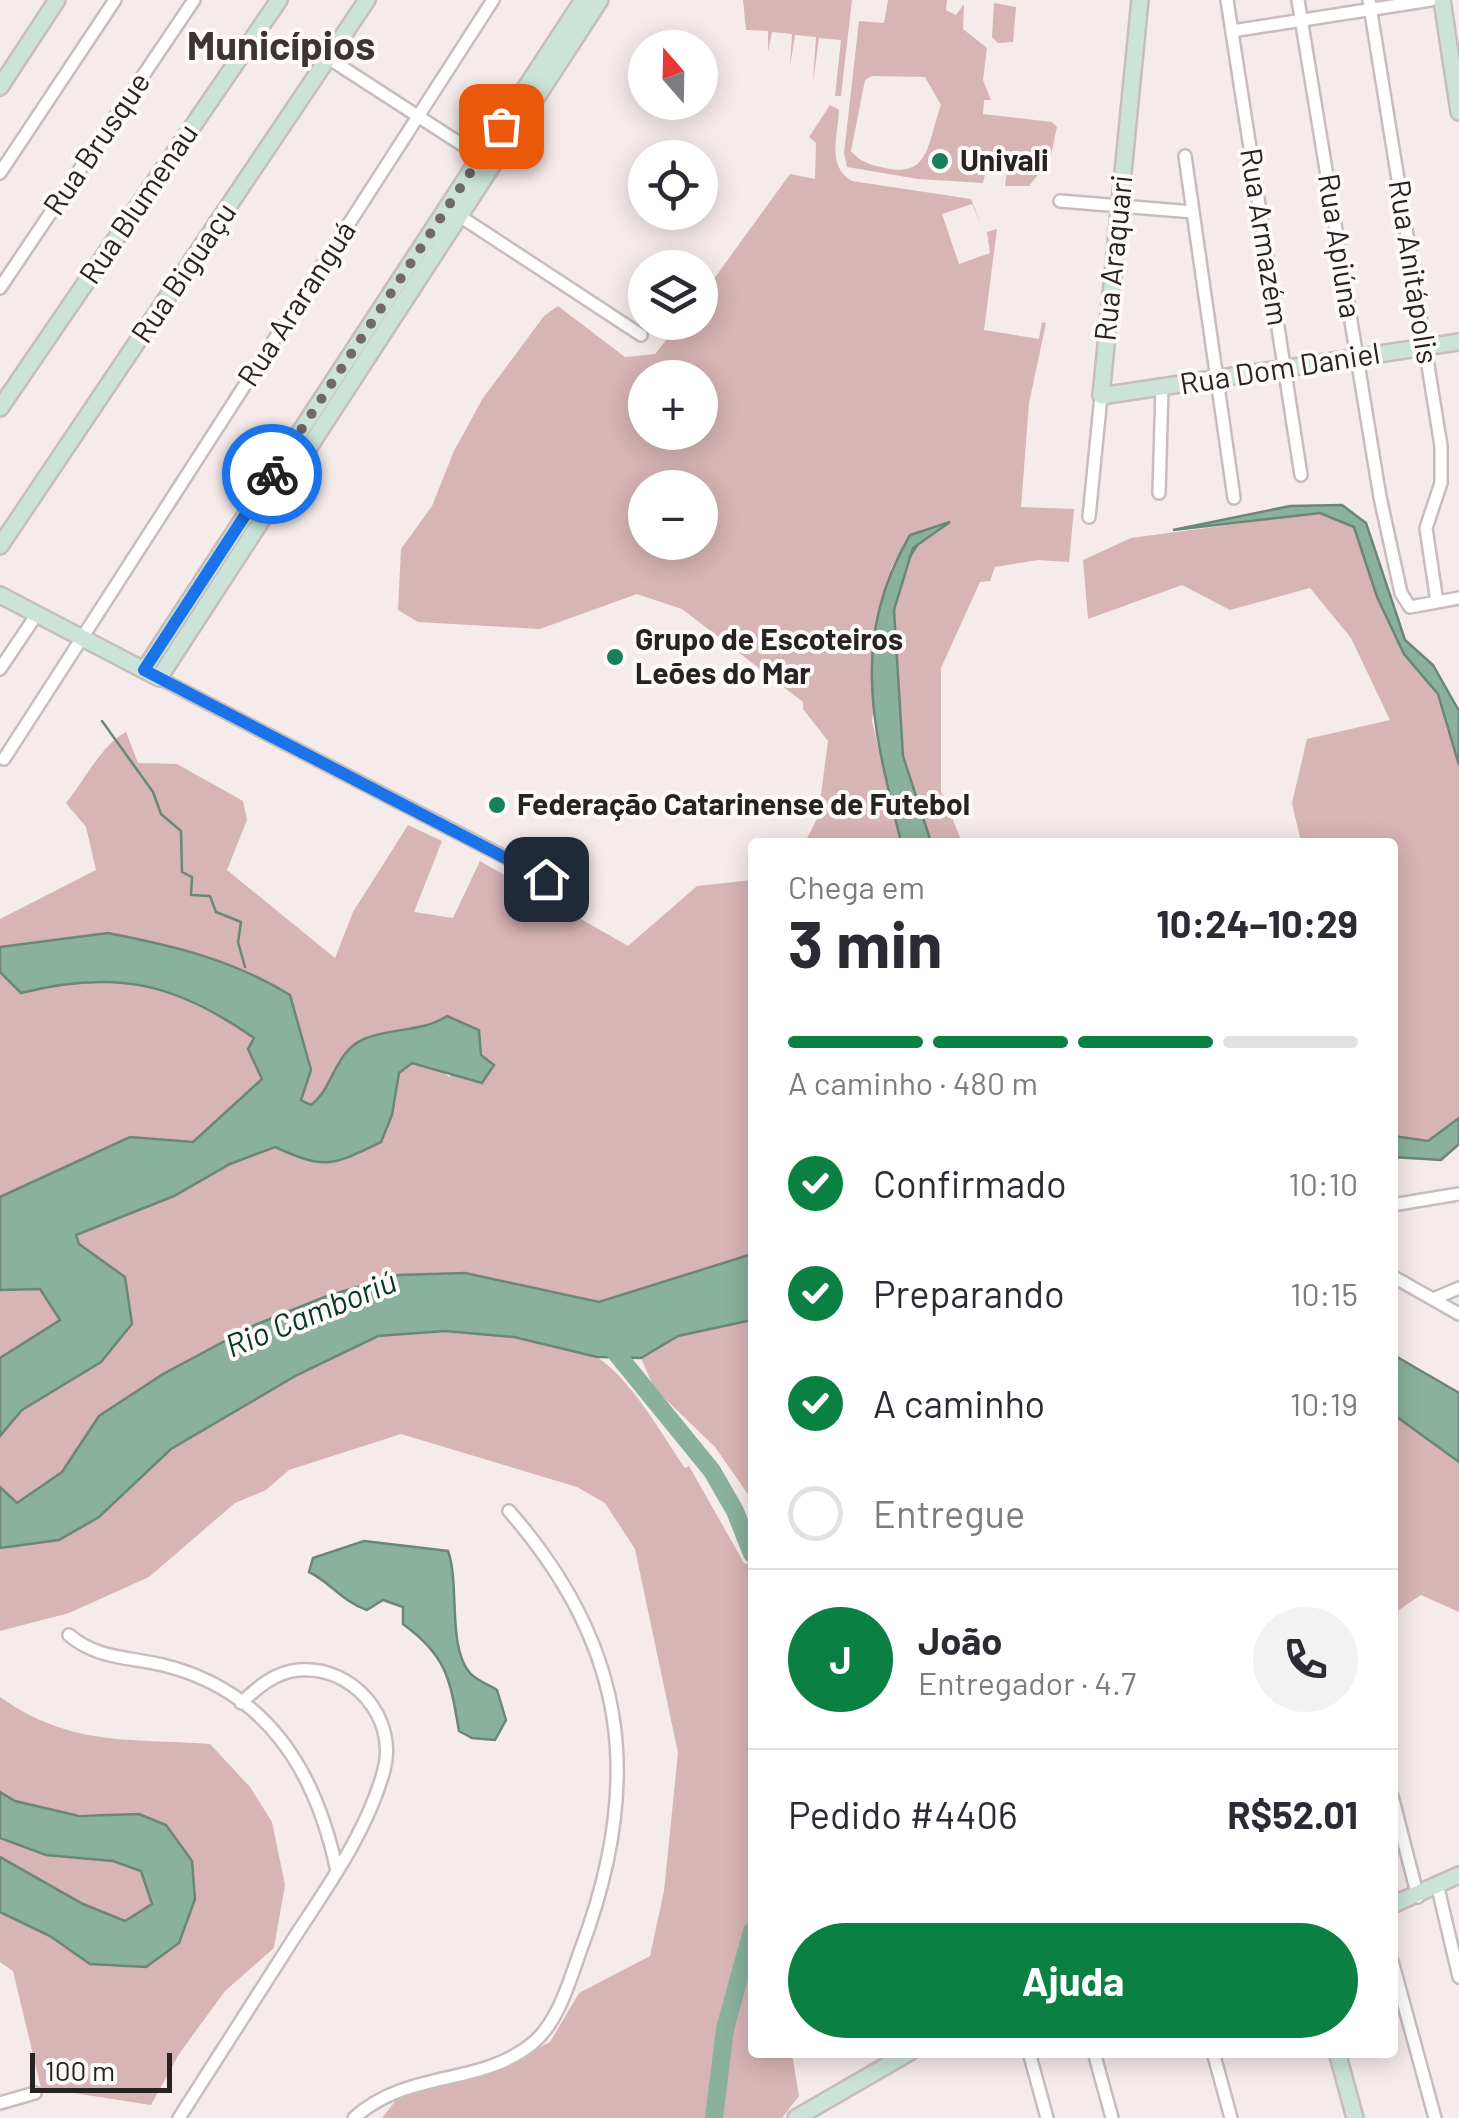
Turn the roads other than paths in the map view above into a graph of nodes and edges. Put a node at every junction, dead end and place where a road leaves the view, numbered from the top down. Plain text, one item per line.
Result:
1 (57, 0) edge
2 (115, 0) edge
3 (194, 0) edge
4 (279, 0) edge
5 (367, 0) edge
6 (493, 0) edge
7 (583, 0) edge
8 (600, 0) edge
9 (1140, 0) edge
10 (1227, 0) edge
11 (1298, 0) edge
12 (1431, 0) edge
13 (1442, 0) edge
14 (1370, 4) edge
15 (1302, 20) junction
16 (1232, 31) junction
17 (328, 58) junction
18 (0, 87) edge
19 (1459, 112) edge
20 (418, 116) junction
21 (1185, 156) dead end
22 (480, 157) junction
23 (0, 173) edge
24 (1060, 201) dead end
25 (1120, 206) junction
26 (453, 212) junction
27 (1193, 212) junction
28 (0, 288) edge
29 (628, 326) edge
30 (1459, 342) edge
31 (1426, 347) junction
32 (1357, 357) junction
33 (1285, 368) junction
34 (1217, 378) junction
35 (1162, 387) junction
36 (1100, 396) junction
37 (0, 408) edge
38 (1302, 475) dead end
39 (1159, 493) dead end
40 (1234, 498) dead end
41 (1088, 517) dead end
42 (0, 546) edge
43 (0, 595) edge
44 (1459, 598) edge
45 (1437, 602) junction
46 (38, 614) junction
47 (83, 638) junction
48 (4, 654) edge
49 (0, 669) edge
50 (152, 674) junction
51 (4, 759) dead end
52 (551, 882) dead end
53 (1459, 1194) edge
54 (1398, 1204) edge
55 (1398, 1279) edge
56 (1459, 1288) edge
57 (1433, 1298) junction
58 (1459, 1314) edge
59 (509, 1511) dead end
60 (69, 1635) dead end
61 (241, 1702) junction
62 (1398, 1819) edge
63 (337, 1870) junction
64 (1459, 1875) edge
65 (1438, 1888) junction
66 (1418, 1897) junction
67 (1398, 1902) edge
68 (1459, 1977) edge
69 (1398, 1983) edge
70 (900, 2058) edge
71 (1031, 2058) edge
72 (1096, 2058) edge
73 (1216, 2058) edge
74 (1339, 2058) edge
75 (35, 2093) dead end
76 (0, 2103) edge
77 (180, 2118) edge
78 (354, 2118) edge
79 (796, 2118) edge
80 (1047, 2118) edge
81 (1112, 2118) edge
82 (1231, 2118) edge
83 (1355, 2118) edge
84 (1435, 2118) edge

1 - 18 street
2 - 23 street
3 - 28 street, Rua Brusque
4 - 37 street, Rua Blumenau
5 - 17 street, Rua Biguaçu
6 - 20 street, Rua Araranguá
7 - 22 street
8 - 26 street
9 - 25 street, Rua Araquari
10 - 16 street, Rua Armazém
11 - 15 street, Rua Apiúna
12 - 14 street
13 - 19 street
14 - 15 street
14 - 31 street, Rua Anitápolis
15 - 16 street
15 - 32 street, Rua Apiúna
16 - 33 street, Rua Armazém
17 - 20 street
17 - 42 street, Rua Biguaçu
20 - 22 street
20 - 47 street, Rua Araranguá
21 - 27 street
22 - 26 street
24 - 25 street
25 - 27 street
25 - 36 street, Rua Araquari
26 - 29 street
26 - 50 street
27 - 34 street
30 - 31 street, Rua Dom Daniel
31 - 32 street, Rua Dom Daniel
31 - 45 street, Rua Anitápolis
32 - 33 street, Rua Dom Daniel
32 - 45 street, Rua Apiúna
33 - 34 street, Rua Dom Daniel
33 - 38 street, Rua Armazém
34 - 35 street, Rua Dom Daniel
34 - 40 street
35 - 36 street, Rua Dom Daniel
35 - 39 street
36 - 41 street, Rua Araquari
43 - 46 street
44 - 45 street
46 - 47 street
46 - 48 street
47 - 50 street
47 - 51 street, Rua Araranguá
48 - 49 street
50 - 52 street
53 - 54 street
55 - 57 street
56 - 57 street
57 - 58 street
59 - 78 street
60 - 61 street
61 - 63 street
61 - 63 street
62 - 66 street
63 - 77 street
64 - 65 street
65 - 66 street
65 - 68 street
66 - 67 street
69 - 84 street
70 - 79 street
71 - 80 street
72 - 81 street
73 - 82 street
74 - 83 street
75 - 76 street

